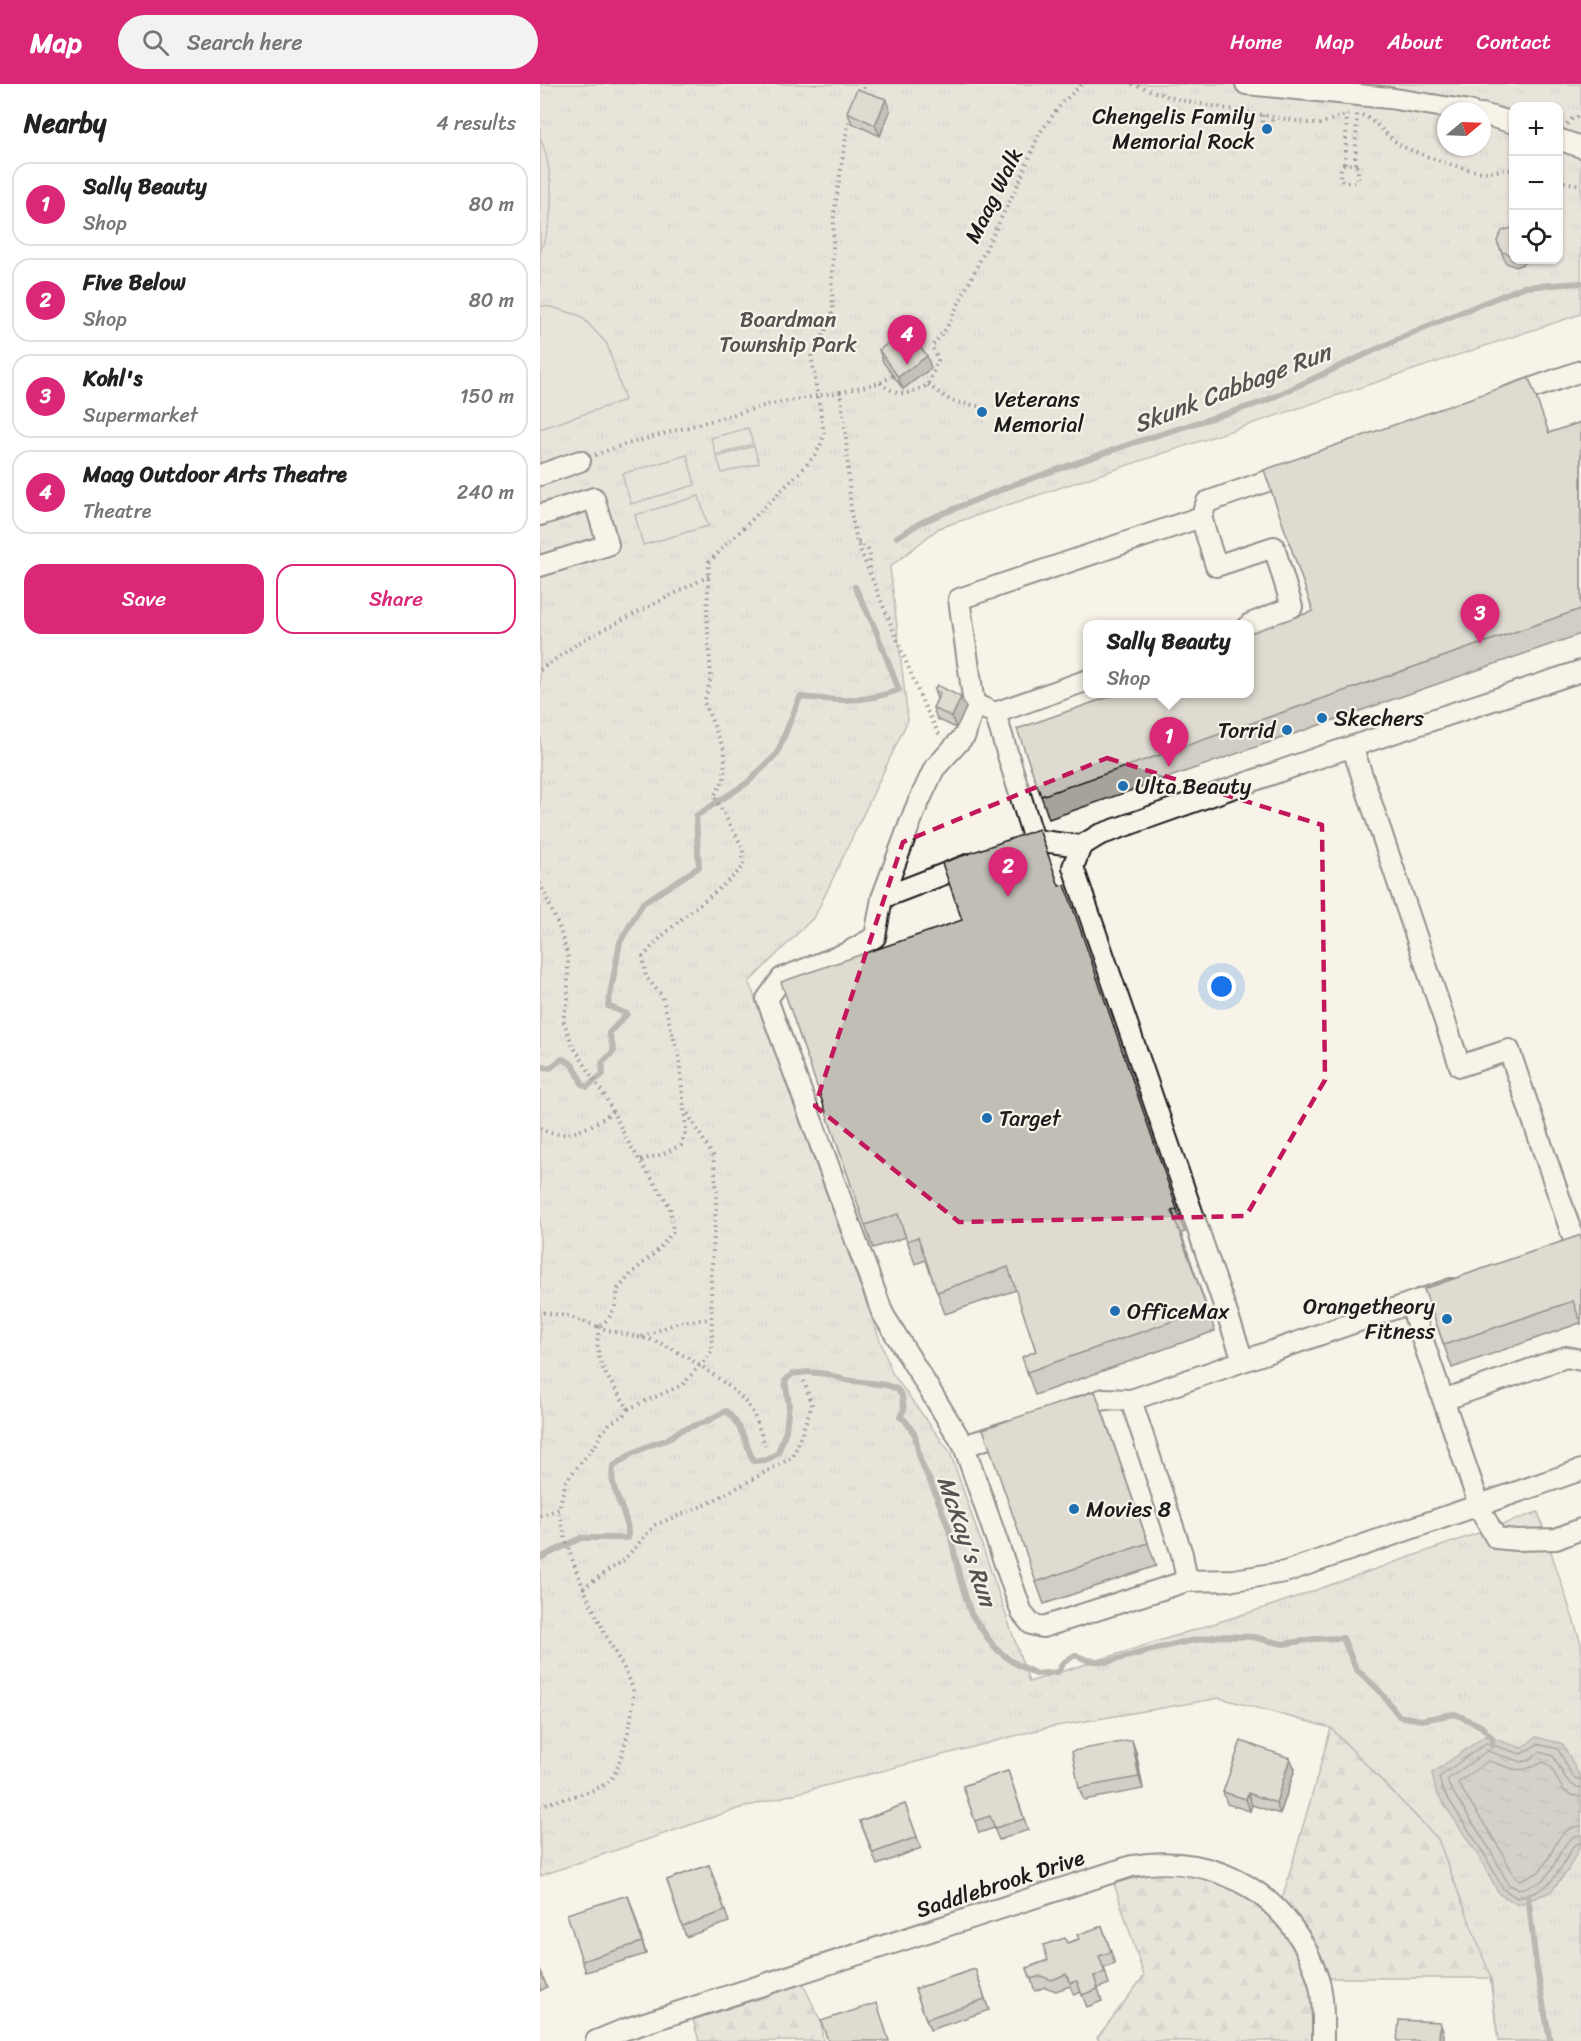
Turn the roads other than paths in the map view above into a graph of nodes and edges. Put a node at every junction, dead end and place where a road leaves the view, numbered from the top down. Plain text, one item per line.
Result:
1 (1246, 84) edge
2 (1391, 91) edge
3 (1437, 103) edge
4 (1491, 117) edge
5 (1509, 122) edge
6 (1563, 135) edge
7 (1581, 147) edge
8 (1581, 371) edge
9 (1490, 403) edge
10 (580, 461) road end
11 (1309, 466) edge
12 (540, 475) edge
13 (540, 515) edge
14 (1201, 517) junction
15 (540, 566) edge
16 (1254, 622) edge
17 (1581, 671) edge
18 (1083, 682) edge
19 (974, 704) junction
20 (995, 713) junction
21 (1352, 746) junction
22 (1082, 846) junction
23 (989, 857) edge
24 (882, 898) junction
25 (1579, 1245) edge
26 (1554, 1253) edge
27 (1465, 1284) edge
28 (1410, 1303) junction
29 (1243, 1360) junction
30 (1581, 1360) edge
31 (1131, 1400) junction
32 (1443, 1400) junction
33 (1061, 1414) edge
34 (1029, 1424) edge
35 (964, 1446) junction
36 (1581, 1470) edge
37 (1479, 1505) junction
38 (1580, 1534) edge
39 (1187, 1581) junction
40 (596, 2041) edge
41 (1323, 2041) edge

1 - 2 street
2 - 3 street
4 - 5 street
6 - 7 street
8 - 9 street
10 - 12 street
11 - 14 street
13 - 15 street
14 - 16 street
14 - 19 street
17 - 21 street
18 - 20 street
19 - 20 street
19 - 24 street
20 - 22 street
21 - 22 street
21 - 25 street
22 - 29 street
23 - 24 street
24 - 35 street
25 - 26 street
27 - 28 street
28 - 29 street
28 - 32 street
29 - 31 street
30 - 32 street
31 - 33 street
31 - 39 street
32 - 37 street
34 - 35 street
35 - 39 street
36 - 37 street
37 - 38 street
37 - 39 street
40 - 41 street, Saddlebrook Drive

